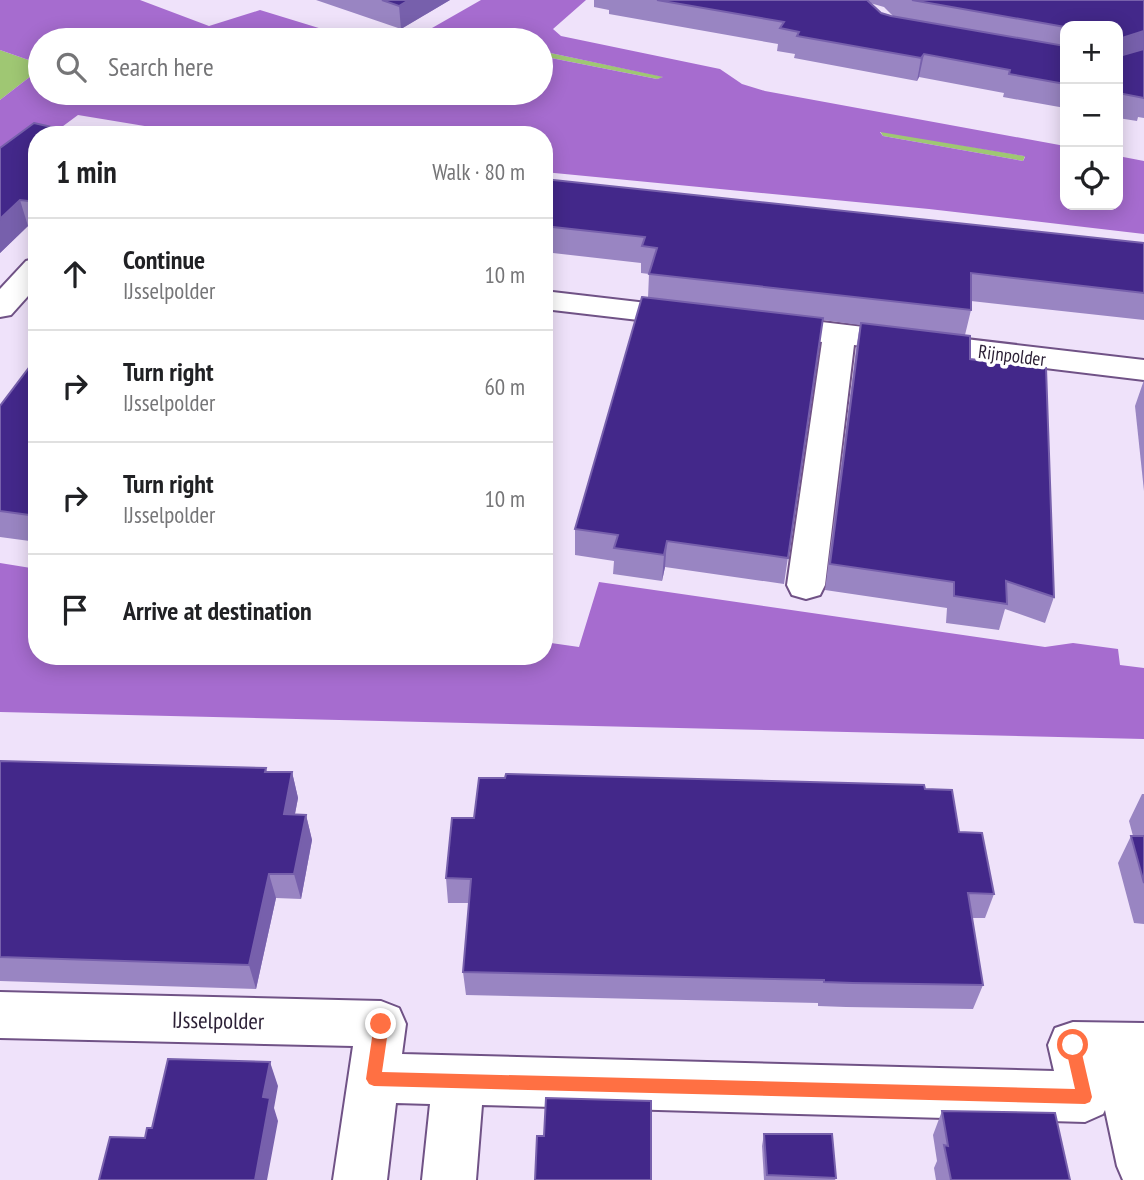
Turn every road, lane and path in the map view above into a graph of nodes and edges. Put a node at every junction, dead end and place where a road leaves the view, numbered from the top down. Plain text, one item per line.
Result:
1 (28, 277) edge
2 (553, 301) edge
3 (0, 308) edge
4 (839, 334) junction
5 (1144, 370) edge
6 (806, 585) dead end
7 (0, 1015) edge
8 (1130, 1046) edge
9 (374, 1079) junction
10 (458, 1080) junction
11 (1144, 1166) edge
12 (360, 1180) edge
13 (449, 1180) edge

1 - 3 street
2 - 4 street, Rijnpolder
4 - 5 street, Rijnpolder
4 - 6 street
7 - 9 street, IJsselpolder
8 - 10 street
8 - 11 street
9 - 10 street
9 - 12 street, IJsselpolder
10 - 13 street

